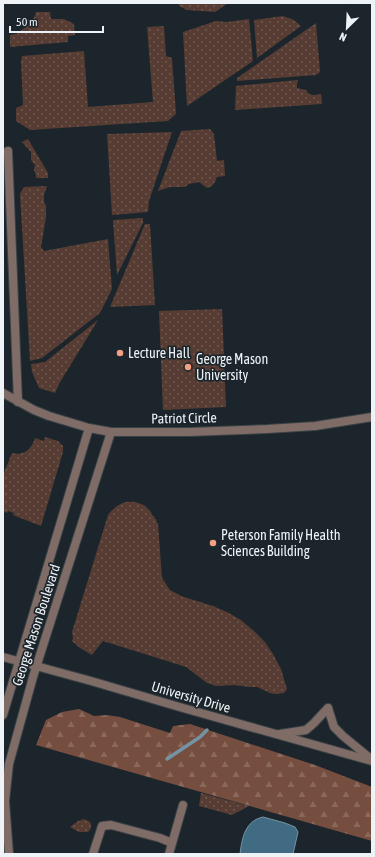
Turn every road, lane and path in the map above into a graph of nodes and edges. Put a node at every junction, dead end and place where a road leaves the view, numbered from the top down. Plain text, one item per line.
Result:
1 (8, 151) dead end
2 (3, 393) edge
3 (18, 402) junction
4 (372, 418) edge
5 (89, 428) junction
6 (111, 432) junction
7 (3, 657) edge
8 (19, 661) junction
9 (36, 666) junction
10 (3, 715) edge
11 (277, 735) junction
12 (372, 760) edge
13 (183, 805) dead end
14 (172, 843) junction
15 (9, 854) edge
16 (93, 854) edge
17 (168, 854) edge

1 - 3 street
2 - 3 street, Patriot Circle
3 - 5 street, Patriot Circle
4 - 6 street, Patriot Circle
5 - 6 street, Patriot Circle
5 - 8 street, George Mason Boulevard
6 - 9 street, George Mason Boulevard
7 - 8 street, University Drive
8 - 9 street, University Drive
8 - 10 street, George Mason Boulevard
9 - 11 street, University Drive
9 - 15 street, George Mason Boulevard
11 - 12 street, University Drive
11 - 12 street
13 - 14 street
14 - 16 street
14 - 17 street

